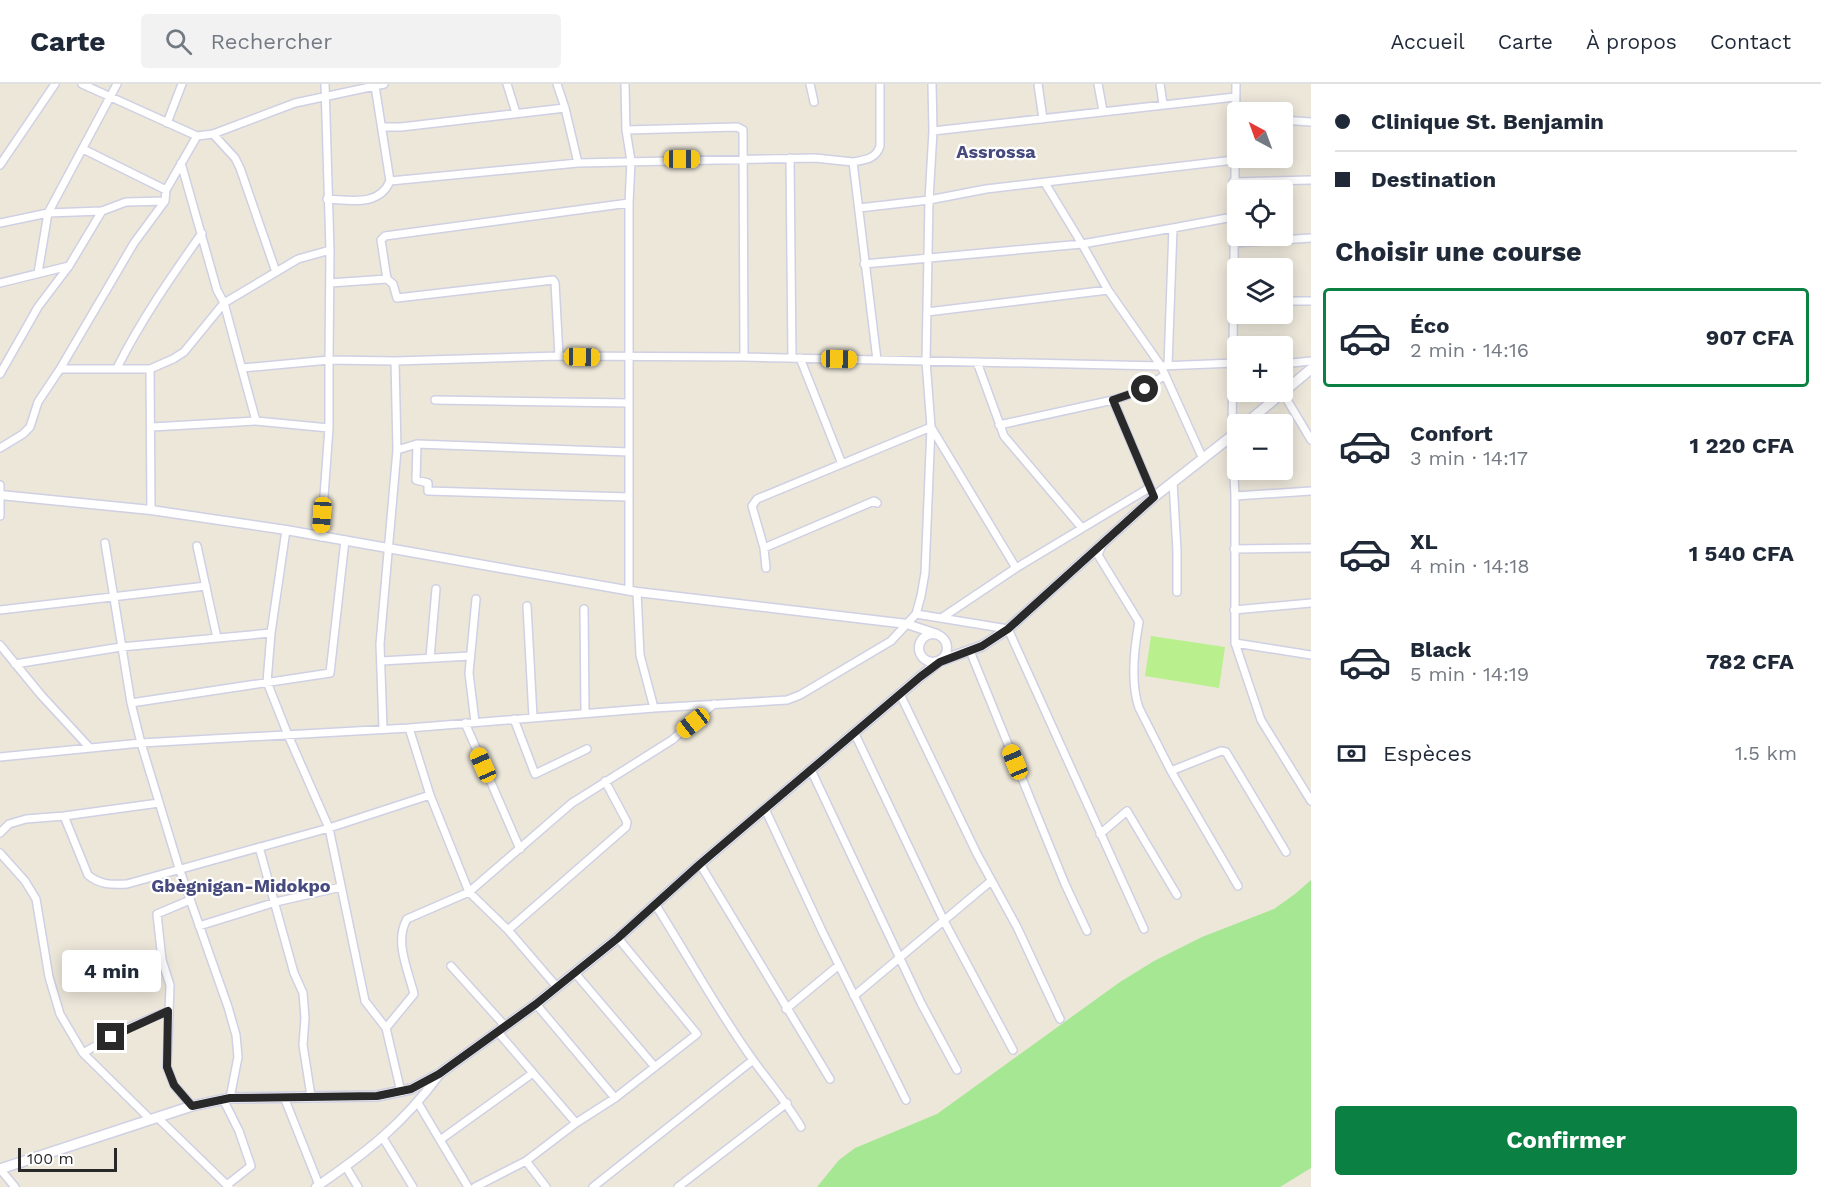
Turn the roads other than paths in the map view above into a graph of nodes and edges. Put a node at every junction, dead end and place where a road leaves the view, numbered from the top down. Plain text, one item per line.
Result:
1 (55, 84) edge
2 (81, 84) edge
3 (117, 84) edge
4 (182, 84) edge
5 (325, 84) edge
6 (384, 84) edge
7 (507, 84) edge
8 (557, 84) edge
9 (625, 84) edge
10 (810, 84) edge
11 (880, 84) edge
12 (932, 84) edge
13 (1038, 84) edge
14 (1098, 84) edge
15 (1160, 84) edge
16 (1236, 84) edge
17 (375, 86) junction
18 (324, 97) junction
19 (1235, 97) junction
20 (110, 98) junction
21 (814, 102) dead end
22 (1235, 102) edge
23 (1163, 104) junction
24 (565, 108) junction
25 (1102, 111) junction
26 (516, 113) junction
27 (1043, 119) junction
28 (1293, 121) edge
29 (1311, 122) edge
30 (167, 123) junction
31 (382, 127) junction
32 (626, 130) junction
33 (933, 131) junction
34 (213, 134) junction
35 (197, 136) junction
36 (83, 149) junction
37 (790, 158) junction
38 (745, 159) junction
39 (631, 161) junction
40 (1227, 161) edge
41 (853, 162) junction
42 (181, 163) junction
43 (578, 163) junction
44 (0, 165) edge
45 (1293, 180) edge
46 (1311, 180) edge
47 (390, 181) junction
48 (1045, 183) junction
49 (166, 190) junction
50 (327, 199) junction
51 (929, 200) junction
52 (165, 201) junction
53 (629, 203) junction
54 (859, 208) junction
55 (102, 211) junction
56 (48, 213) junction
57 (1227, 218) edge
58 (0, 223) edge
59 (1173, 228) junction
60 (201, 233) junction
61 (1311, 238) edge
62 (1293, 239) edge
63 (1082, 244) junction
64 (330, 250) junction
65 (927, 259) junction
66 (864, 264) junction
67 (69, 266) junction
68 (276, 272) junction
69 (38, 273) junction
70 (387, 279) junction
71 (0, 283) edge
72 (330, 283) junction
73 (1108, 290) junction
74 (1293, 301) edge
75 (1311, 301) edge
76 (224, 303) junction
77 (927, 312) junction
78 (559, 356) junction
79 (744, 357) junction
80 (629, 358) junction
81 (796, 358) junction
82 (329, 360) junction
83 (877, 360) junction
84 (395, 361) junction
85 (926, 361) junction
86 (1311, 361) edge
87 (977, 362) junction
88 (1227, 363) edge
89 (1293, 363) edge
90 (1165, 366) junction
91 (117, 368) junction
92 (242, 368) junction
93 (60, 369) junction
94 (150, 369) junction
95 (1311, 369) edge
96 (0, 374) edge
97 (1165, 375) junction
98 (1293, 384) edge
99 (435, 400) dead end
100 (1113, 400) junction
101 (1272, 402) edge
102 (1288, 402) edge
103 (630, 403) junction
104 (1257, 414) edge
105 (256, 421) junction
106 (999, 426) junction
107 (152, 427) junction
108 (931, 427) junction
109 (329, 428) junction
110 (1227, 440) edge
111 (1311, 440) edge
112 (417, 444) junction
113 (0, 448) edge
114 (398, 450) junction
115 (630, 452) junction
116 (1203, 459) junction
117 (842, 464) junction
118 (1235, 480) edge
119 (1173, 482) junction
120 (0, 485) edge
121 (1311, 491) edge
122 (1152, 493) junction
123 (1, 495) edge
124 (1235, 496) junction
125 (629, 497) junction
126 (877, 503) dead end
127 (151, 510) junction
128 (0, 516) edge
129 (1082, 528) junction
130 (286, 530) junction
131 (321, 537) junction
132 (345, 540) junction
133 (105, 543) dead end
134 (1102, 545) junction
135 (197, 546) dead end
136 (764, 548) junction
137 (1311, 548) edge
138 (1234, 549) junction
139 (390, 550) junction
140 (766, 568) dead end
141 (1016, 568) junction
142 (206, 586) junction
143 (436, 589) dead end
144 (633, 591) junction
145 (1177, 592) dead end
146 (113, 596) junction
147 (476, 599) dead end
148 (1311, 603) edge
149 (526, 606) dead end
150 (584, 609) dead end
151 (0, 610) edge
152 (1234, 610) junction
153 (916, 614) junction
154 (943, 617) junction
155 (907, 624) junction
156 (1008, 629) junction
157 (271, 633) junction
158 (937, 634) junction
159 (217, 638) junction
160 (1235, 643) junction
161 (0, 645) edge
162 (121, 647) junction
163 (970, 651) junction
164 (1311, 655) edge
165 (470, 656) junction
166 (430, 658) junction
167 (381, 661) junction
168 (940, 662) junction
169 (15, 664) junction
170 (267, 682) junction
171 (900, 693) junction
172 (131, 702) junction
173 (714, 704) junction
174 (654, 708) junction
175 (585, 713) junction
176 (533, 717) junction
177 (514, 719) junction
178 (475, 722) junction
179 (465, 723) junction
180 (383, 728) junction
181 (409, 728) junction
182 (854, 732) junction
183 (288, 735) junction
184 (141, 743) junction
185 (89, 747) junction
186 (588, 749) dead end
187 (0, 757) edge
188 (811, 770) junction
189 (1171, 771) junction
190 (605, 781) junction
191 (430, 795) junction
192 (1311, 801) edge
193 (159, 804) junction
194 (765, 809) junction
195 (64, 816) junction
196 (329, 828) junction
197 (0, 833) edge
198 (1100, 834) junction
199 (259, 847) junction
200 (520, 849) junction
201 (1286, 852) dead end
202 (0, 853) edge
203 (700, 864) junction
204 (179, 868) junction
205 (991, 881) junction
206 (1238, 886) dead end
207 (341, 887) junction
208 (469, 892) junction
209 (1178, 895) dead end
210 (190, 900) junction
211 (276, 902) junction
212 (655, 904) junction
213 (944, 921) junction
214 (199, 926) junction
215 (1144, 929) dead end
216 (508, 930) junction
217 (1087, 931) dead end
218 (618, 938) junction
219 (900, 957) junction
220 (839, 965) junction
221 (451, 966) dead end
222 (576, 972) junction
223 (557, 987) junction
224 (855, 996) junction
225 (536, 1004) junction
226 (786, 1009) junction
227 (168, 1011) junction
228 (1060, 1019) dead end
229 (386, 1028) junction
230 (501, 1029) junction
231 (1013, 1050) dead end
232 (83, 1053) junction
233 (753, 1060) junction
234 (655, 1067) junction
235 (957, 1070) dead end
236 (533, 1073) junction
237 (439, 1074) junction
238 (830, 1079) dead end
239 (401, 1092) junction
240 (311, 1096) junction
241 (284, 1097) junction
242 (615, 1098) junction
243 (226, 1099) junction
244 (906, 1100) dead end
245 (418, 1103) junction
246 (787, 1103) junction
247 (192, 1106) junction
248 (154, 1119) junction
249 (576, 1123) junction
250 (801, 1127) dead end
251 (383, 1138) junction
252 (440, 1140) junction
253 (526, 1161) junction
254 (346, 1167) junction
255 (0, 1169) edge
256 (228, 1186) edge
257 (318, 1186) edge
258 (15, 1187) edge
259 (358, 1187) edge
260 (413, 1187) edge
261 (468, 1187) edge
262 (475, 1187) edge
263 (546, 1187) edge
264 (593, 1187) edge
265 (678, 1187) edge

1 - 44 street
2 - 20 street
3 - 20 street
4 - 30 street
5 - 18 street
6 - 17 street
7 - 26 street
8 - 24 street
9 - 32 street
10 - 21 street
11 - 41 street
12 - 33 street
13 - 27 street
14 - 25 street
15 - 23 street
16 - 19 street
17 - 18 street
17 - 31 street
18 - 34 street
18 - 50 street
19 - 22 street
19 - 23 street
20 - 30 street
20 - 36 street
23 - 25 street
24 - 26 street
24 - 43 street
25 - 27 street
26 - 31 street
27 - 33 street
28 - 29 street
30 - 35 street
31 - 47 street
32 - 38 street
32 - 39 street
33 - 51 street
34 - 35 street
34 - 68 street
35 - 42 street
36 - 49 street
36 - 56 street
37 - 38 street
37 - 41 street
37 - 81 street
38 - 39 street
38 - 79 street
39 - 43 street
39 - 53 street
40 - 48 street
41 - 54 street
42 - 49 street
42 - 60 street
43 - 47 street
45 - 46 street
47 - 50 street
48 - 51 street
48 - 63 street
49 - 52 street
50 - 64 street
51 - 54 street
51 - 65 street
52 - 55 street
52 - 93 street
53 - 70 street
53 - 80 street
54 - 66 street
55 - 56 street
55 - 67 street
56 - 58 street
56 - 69 street
57 - 59 street
59 - 63 street
59 - 90 street
60 - 76 street
60 - 91 street
61 - 62 street
63 - 65 street
63 - 73 street
64 - 68 street
64 - 72 street
65 - 66 street
65 - 77 street
66 - 83 street
67 - 69 street
67 - 96 street
68 - 76 street
69 - 71 street
70 - 72 street
70 - 78 street
72 - 82 street
73 - 77 street
73 - 90 street
74 - 75 street
76 - 92 street
76 - 94 street
77 - 85 street
78 - 80 street
78 - 84 street
79 - 80 street
79 - 81 street
80 - 103 street
81 - 83 street
81 - 117 street
82 - 84 street
82 - 92 street
82 - 109 street
83 - 85 street
84 - 114 street
85 - 87 street
85 - 108 street
86 - 89 street
87 - 90 street
87 - 106 street
88 - 90 street
90 - 97 street
91 - 93 street
91 - 94 street
92 - 105 street
93 - 113 street
94 - 107 street
95 - 98 main road
97 - 100 street
97 - 116 street
99 - 103 street
100 - 106 street
100 - 122 street
101 - 104 main road
102 - 111 street
103 - 115 street
105 - 107 street
105 - 109 street
106 - 129 street
107 - 127 street
108 - 117 street
108 - 141 street
108 - 153 street
109 - 131 street
110 - 116 main road
112 - 114 street
112 - 115 street
112 - 125 street
114 - 139 street
115 - 125 street
116 - 119 main road
117 - 136 street
118 - 124 street
119 - 122 main road
119 - 145 street
120 - 123 street
121 - 124 street
122 - 129 street
122 - 134 main road
123 - 127 street
123 - 128 street
124 - 138 street
125 - 144 street
126 - 136 street
127 - 130 street
129 - 141 street
130 - 131 street
130 - 157 street
131 - 132 street
132 - 139 street
132 - 170 street
133 - 146 street
134 - 156 main road
134 - 189 street
135 - 142 street
136 - 140 street
137 - 138 street
138 - 152 street
139 - 144 street
139 - 167 street
141 - 154 street
142 - 146 street
142 - 159 street
143 - 166 street
144 - 155 street
144 - 174 street
146 - 151 street
146 - 162 street
147 - 165 street
148 - 152 street
149 - 176 street
150 - 175 street
152 - 160 street
153 - 154 street
153 - 155 street
154 - 156 street
155 - 158 street
155 - 173 street
156 - 163 main road
156 - 198 street
157 - 159 street
157 - 170 street
158 - 168 street
158 - 168 street
159 - 162 street
160 - 164 street
160 - 192 street
161 - 169 street
162 - 169 street
162 - 172 street
163 - 168 main road
163 - 217 street
165 - 166 street
165 - 178 street
166 - 167 street
167 - 180 street
168 - 171 main road
169 - 185 street
170 - 172 street
170 - 183 street
171 - 182 main road
171 - 205 street
172 - 184 street
173 - 174 street
173 - 190 street
174 - 175 street
175 - 176 street
176 - 177 street
177 - 178 street
177 - 186 street
178 - 179 street
179 - 181 street
179 - 200 street
180 - 181 street
180 - 183 street
181 - 191 street
182 - 188 main road
182 - 213 street
183 - 184 street
183 - 196 street
184 - 185 street
184 - 193 street
185 - 187 street
188 - 194 main road
188 - 219 street
189 - 201 street
189 - 206 street
190 - 200 street
190 - 216 street
191 - 196 street
191 - 208 street
193 - 195 street
193 - 204 street
194 - 203 main road
194 - 220 street
195 - 197 street
195 - 204 street
196 - 199 street
196 - 207 street
198 - 209 street
198 - 215 street
199 - 204 street
199 - 211 street
200 - 208 street
202 - 232 street
203 - 212 main road
203 - 226 street
204 - 210 street
205 - 213 street
205 - 228 street
207 - 211 street
207 - 229 street
208 - 216 street
208 - 229 street
210 - 214 street
210 - 227 street
211 - 214 street
211 - 240 street
212 - 218 main road
212 - 233 street
213 - 219 street
213 - 231 street
214 - 243 street
216 - 223 street
218 - 222 main road
218 - 234 street
219 - 224 street
219 - 235 street
220 - 224 street
220 - 226 street
221 - 230 street
222 - 223 main road
222 - 234 street
223 - 225 main road
224 - 244 street
225 - 230 main road
225 - 242 street
226 - 238 street
227 - 232 street
227 - 247 street
229 - 239 street
230 - 236 street
230 - 237 main road
232 - 248 street
233 - 246 street
233 - 264 street
234 - 242 street
236 - 249 street
236 - 252 street
237 - 239 main road
237 - 245 street
239 - 240 main road
240 - 241 main road
241 - 243 main road
241 - 257 street
242 - 249 street
243 - 247 main road
243 - 256 street
245 - 251 street
245 - 252 street
246 - 250 street
246 - 265 street
247 - 248 main road
248 - 255 main road
248 - 256 street
249 - 253 street
251 - 254 street
251 - 260 street
252 - 261 street
253 - 262 street
253 - 263 street
254 - 257 street
254 - 259 street
255 - 258 street

